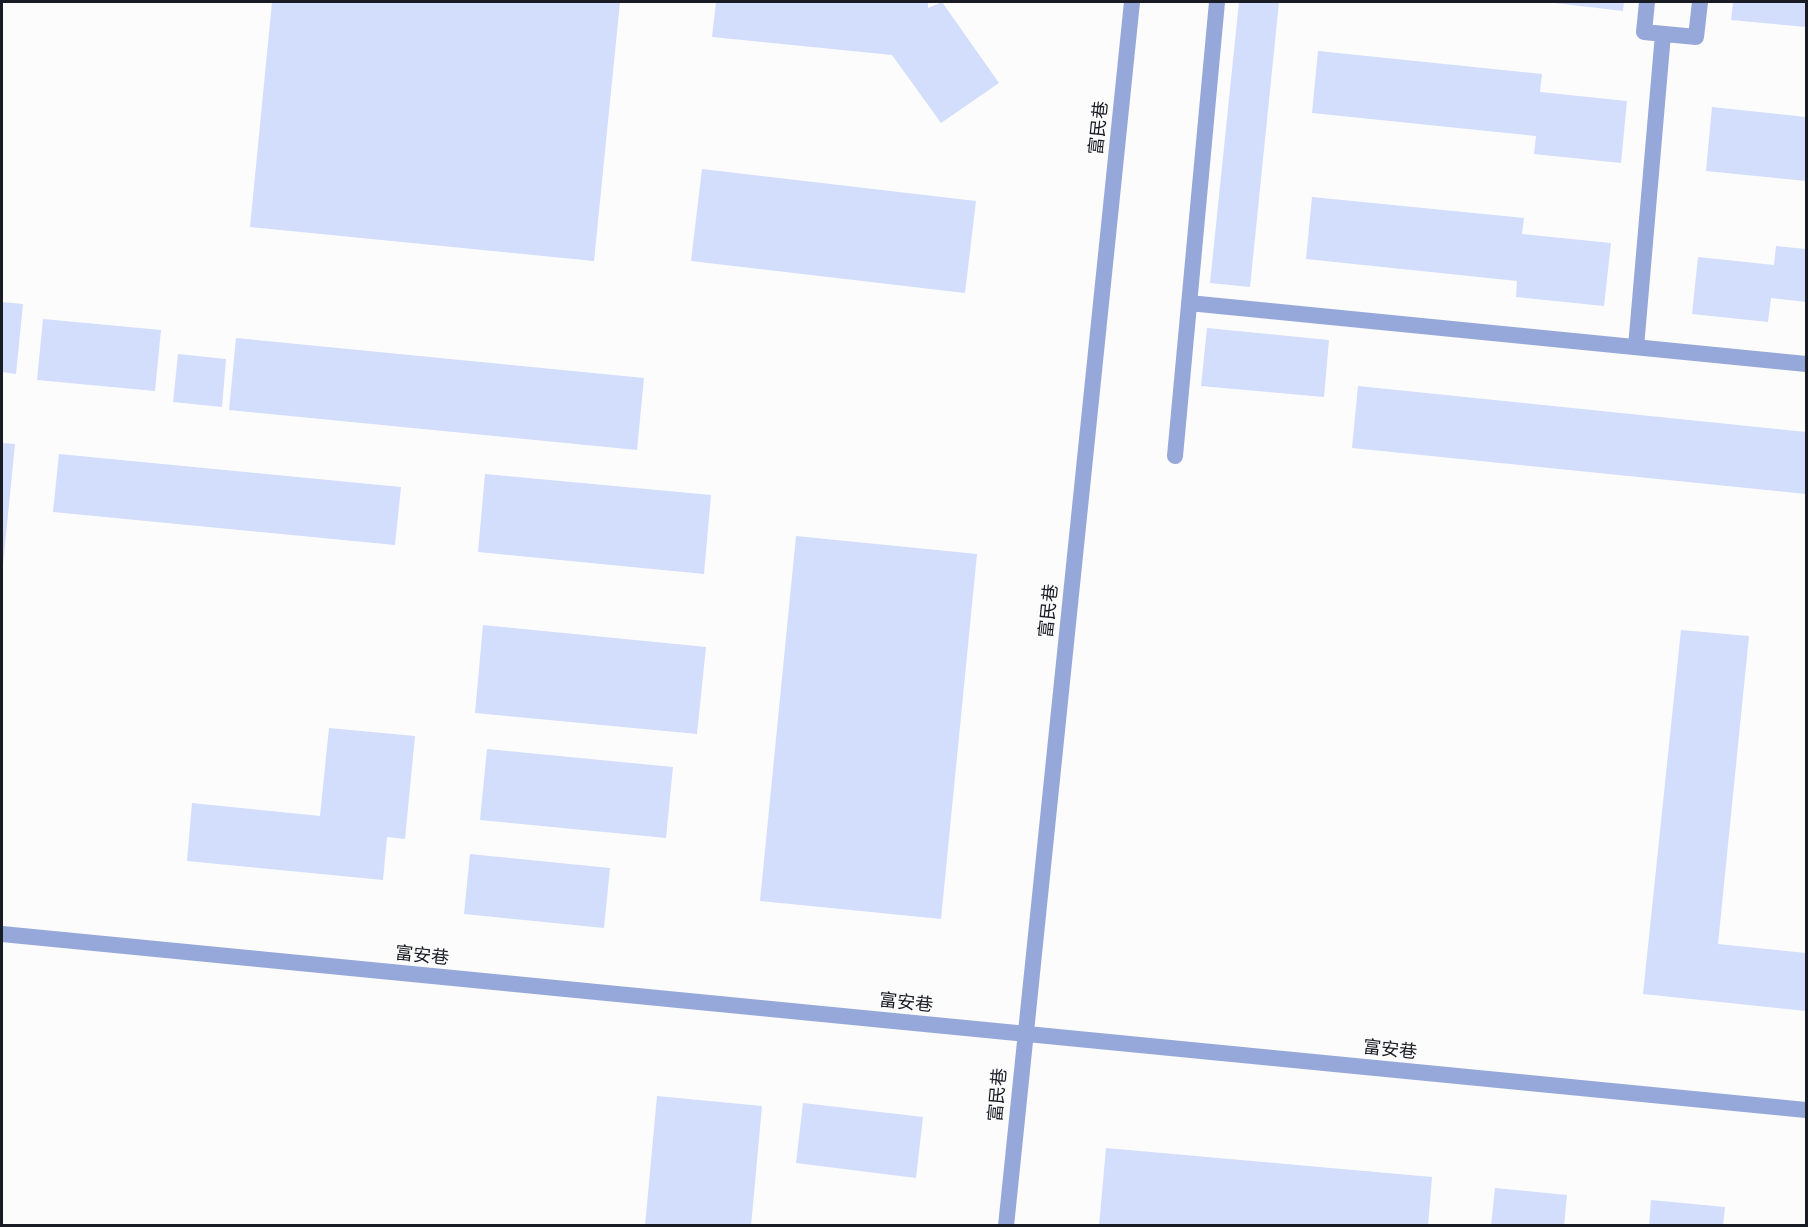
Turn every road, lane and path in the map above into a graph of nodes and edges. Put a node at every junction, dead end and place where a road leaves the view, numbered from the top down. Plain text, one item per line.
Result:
1 (1132, 2) edge
2 (1217, 2) edge
3 (1647, 2) edge
4 (1700, 2) edge
5 (1663, 34) junction
6 (1189, 303) junction
7 (1636, 347) junction
8 (1806, 364) edge
9 (1174, 456) dead end
10 (2, 934) edge
11 (1024, 1034) junction
12 (1806, 1110) edge
13 (1006, 1226) edge

1 - 11 street, 富民巷
2 - 6 street
3 - 5 street
4 - 5 street
5 - 7 street
6 - 7 street
6 - 9 street
7 - 8 street
10 - 11 street, 富安巷
11 - 12 street, 富安巷
11 - 13 street, 富民巷

